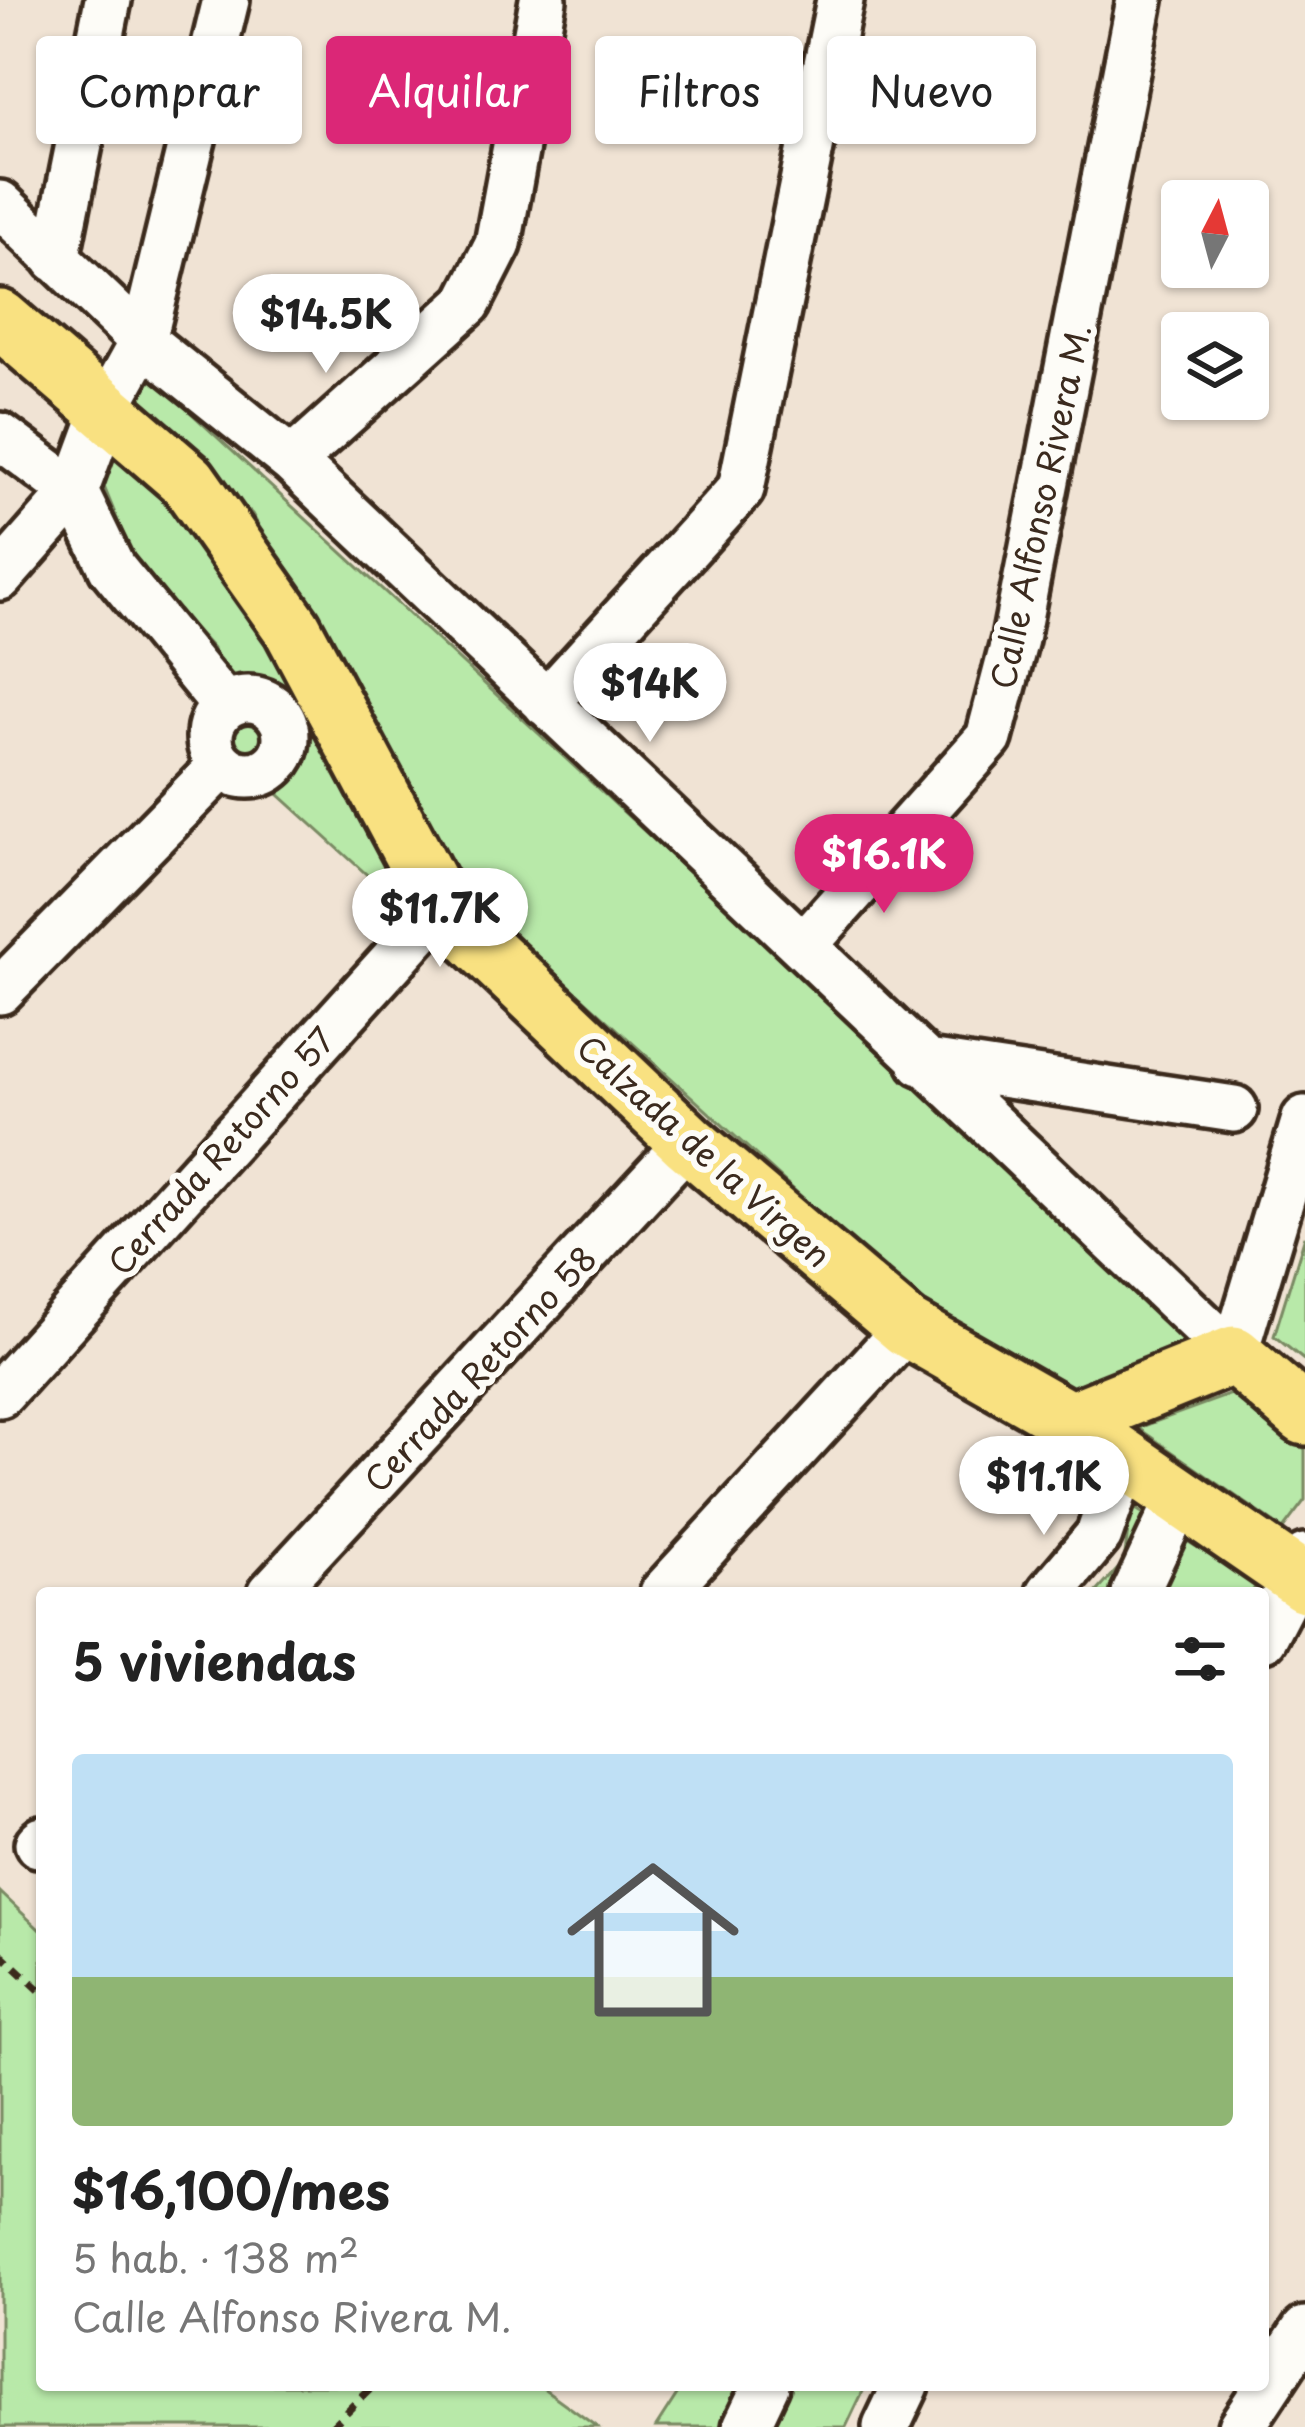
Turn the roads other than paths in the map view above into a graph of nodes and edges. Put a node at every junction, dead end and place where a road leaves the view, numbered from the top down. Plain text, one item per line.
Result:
1 (108, 0) edge
2 (226, 0) edge
3 (543, 0) edge
4 (840, 0) edge
5 (1139, 0) edge
6 (0, 204) edge
7 (56, 259) junction
8 (0, 319) edge
9 (142, 341) junction
10 (106, 408) junction
11 (0, 436) edge
12 (292, 461) junction
13 (75, 492) junction
14 (0, 578) edge
15 (546, 703) junction
16 (225, 706) junction
17 (221, 766) junction
18 (441, 907) junction
19 (804, 946) junction
20 (0, 992) edge
21 (921, 1062) junction
22 (1234, 1108) dead end
23 (1305, 1119) edge
24 (688, 1142) junction
25 (907, 1328) junction
26 (1234, 1355) junction
27 (0, 1394) edge
28 (1305, 1416) edge
29 (1070, 1420) junction
30 (1124, 1463) junction
31 (1178, 1499) junction
32 (1301, 1572) edge
33 (277, 1587) edge
34 (669, 1587) edge
35 (1055, 1587) edge
36 (1138, 1587) edge
37 (1269, 1628) edge
38 (1305, 2330) edge
39 (1269, 2384) edge
40 (763, 2391) edge
41 (903, 2391) edge
42 (1264, 2391) edge
43 (746, 2427) edge
44 (886, 2427) edge
45 (1240, 2427) edge

1 - 7 street
2 - 9 street
3 - 12 street
4 - 15 street
5 - 19 street, Calle Alfonso Rivera M.
6 - 7 street
7 - 9 street
8 - 10 main road, Calzada de la Virgen
9 - 10 street
9 - 12 street
10 - 13 street
10 - 18 main road, Calzada de la Virgen
11 - 13 street
12 - 15 street
13 - 14 street
13 - 16 street
15 - 19 street
16 - 17 street
16 - 17 street
17 - 20 street
18 - 24 main road, Calzada de la Virgen
18 - 27 street, Cerrada Retorno 57
19 - 21 street
21 - 22 street
21 - 26 street
23 - 26 street
24 - 25 main road, Calzada de la Virgen
24 - 33 street, Cerrada Retorno 58
25 - 29 main road, Calzada de la Virgen
25 - 34 street
26 - 28 main road
26 - 29 main road
29 - 30 main road, Calzada de la Virgen
30 - 31 main road, Calzada de la Virgen
30 - 35 street
31 - 32 main road, Calzada de la Virgen
31 - 36 street
32 - 37 street
38 - 39 street
40 - 43 street
41 - 44 street
42 - 45 street

